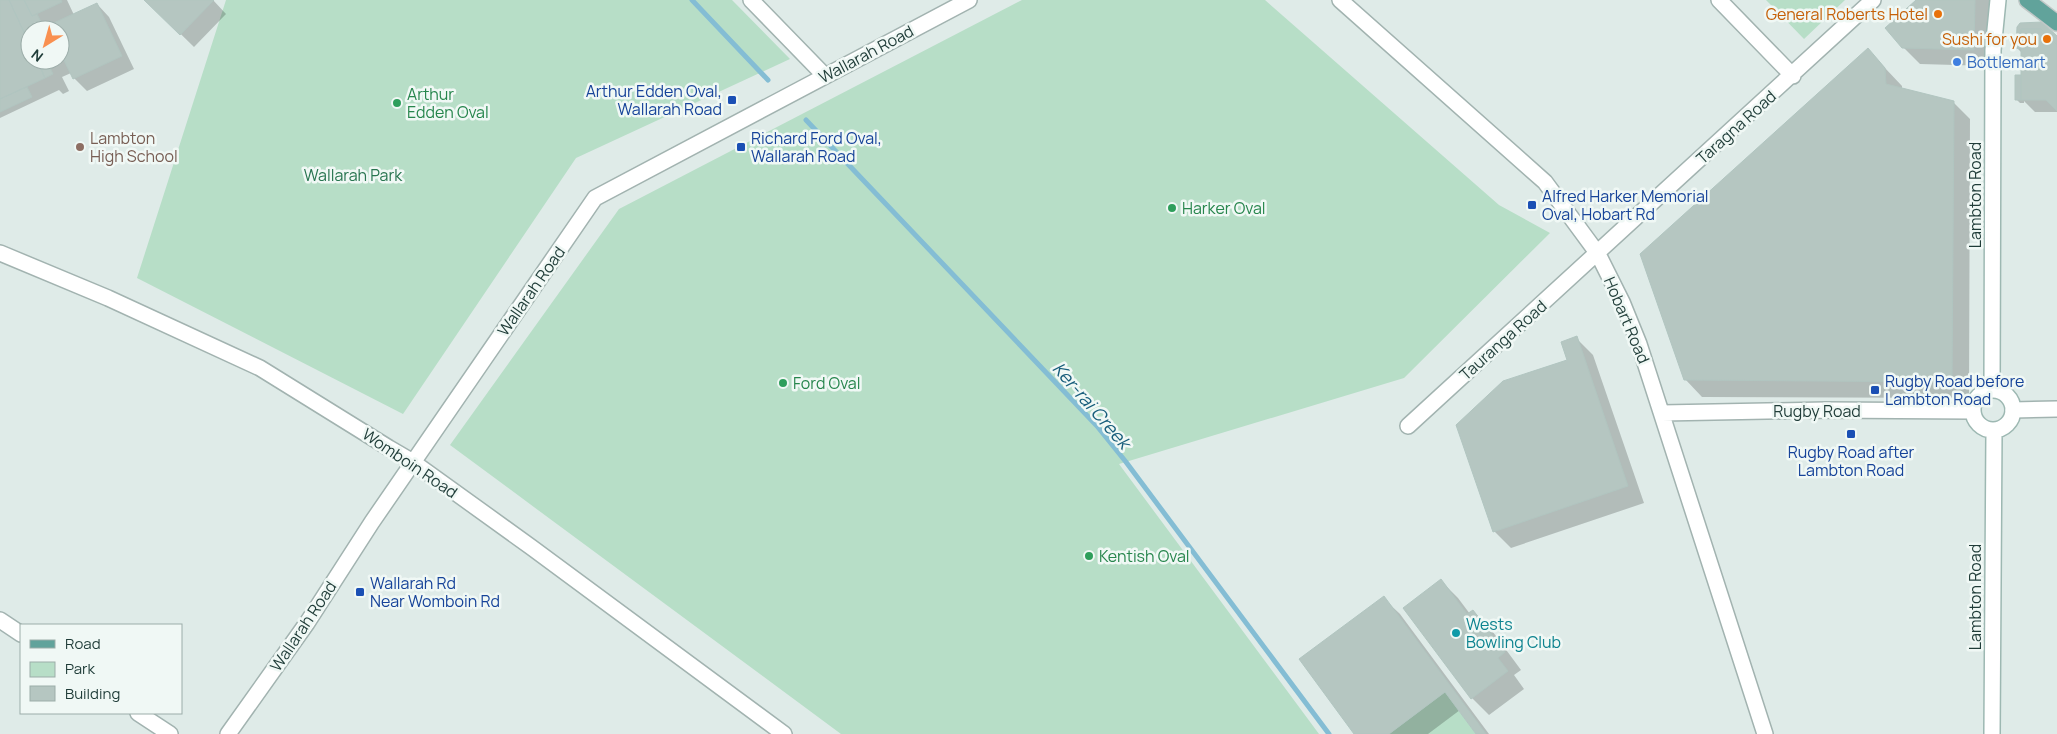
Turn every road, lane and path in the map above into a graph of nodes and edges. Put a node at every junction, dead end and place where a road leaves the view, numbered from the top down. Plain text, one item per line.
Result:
1 (751, 0) edge
2 (969, 0) edge
3 (1340, 0) edge
4 (1718, 0) edge
5 (1873, 0) edge
6 (1998, 0) edge
7 (2027, 0) edge
8 (2057, 23) edge
9 (825, 76) junction
10 (1793, 76) junction
11 (0, 253) edge
12 (1598, 254) junction
13 (1992, 390) junction
14 (2013, 410) junction
15 (2057, 410) edge
16 (1972, 411) junction
17 (1662, 413) junction
18 (1408, 426) dead end
19 (1994, 431) junction
20 (413, 462) junction
21 (0, 620) edge
22 (20, 633) edge
23 (140, 714) edge
24 (170, 734) edge
25 (228, 734) edge
26 (784, 734) edge
27 (1765, 734) edge
28 (1992, 734) edge

1 - 9 street
2 - 9 street, Wallarah Road
3 - 12 street, Hobart Road
4 - 10 street
5 - 10 street, Taragna Road
6 - 13 street, Lambton Road
7 - 8 main road
9 - 20 street, Wallarah Road
10 - 12 street, Taragna Road
11 - 20 street, Womboin Road
12 - 17 street, Hobart Road
12 - 18 street, Tauranga Road
13 - 14 street
13 - 16 street
14 - 15 street
14 - 19 street
16 - 17 street, Rugby Road
16 - 19 street
17 - 27 street, Hobart Road
19 - 28 street, Lambton Road
20 - 25 street, Wallarah Road
20 - 26 street, Womboin Road
21 - 22 street
23 - 24 street

